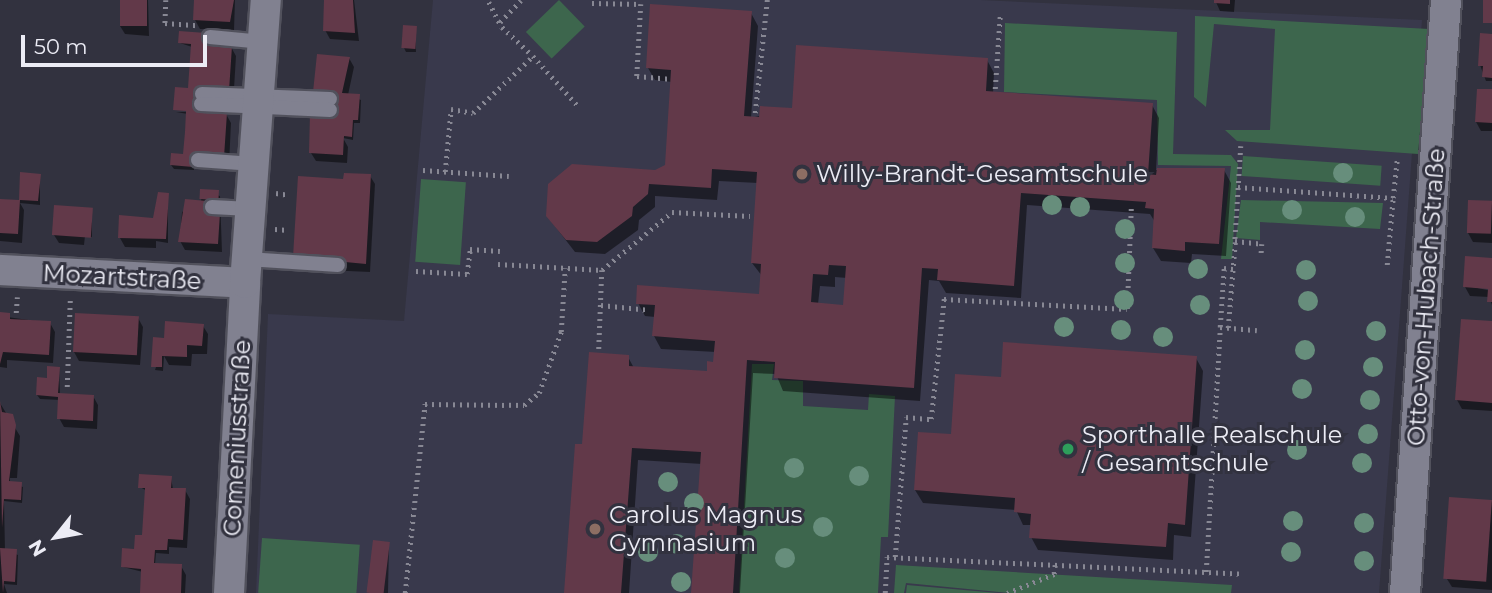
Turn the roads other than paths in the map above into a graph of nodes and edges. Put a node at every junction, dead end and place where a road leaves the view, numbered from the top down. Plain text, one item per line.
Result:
1 (266, 0) edge
2 (1446, 0) edge
3 (210, 37) dead end
4 (263, 42) junction
5 (201, 99) dead end
6 (259, 102) junction
7 (330, 104) dead end
8 (198, 160) dead end
9 (254, 164) junction
10 (212, 207) dead end
11 (250, 209) junction
12 (338, 265) dead end
13 (0, 270) edge
14 (246, 271) junction
15 (229, 593) edge
16 (1405, 593) edge

1 - 4 street, Comeniusstraße
2 - 16 street, Otto-von-Hubach-Straße
3 - 4 lane
4 - 6 street, Comeniusstraße
5 - 6 lane
6 - 7 lane
6 - 9 street, Comeniusstraße
8 - 9 lane
9 - 11 street, Comeniusstraße
10 - 11 lane
11 - 14 street, Comeniusstraße
12 - 14 lane
13 - 14 street, Mozartstraße
14 - 15 street, Comeniusstraße

